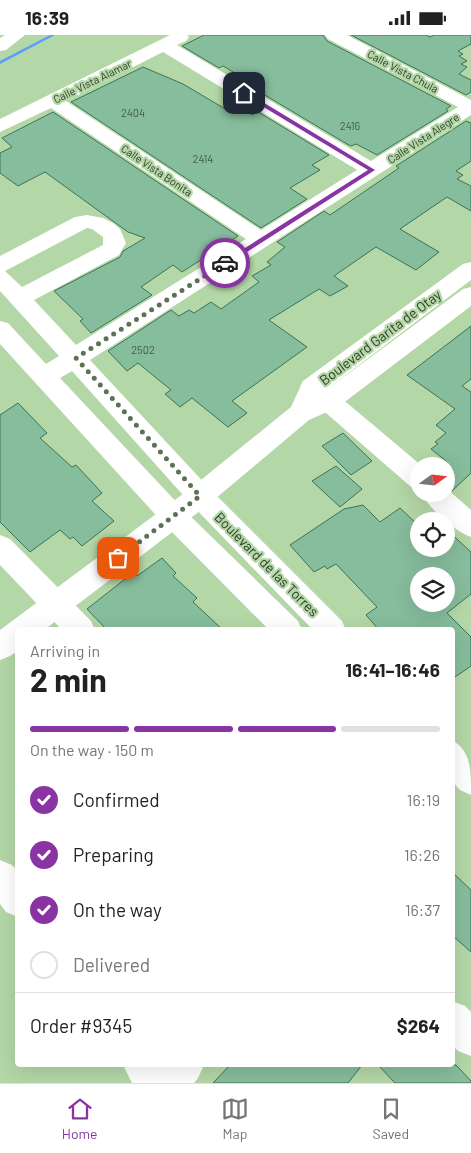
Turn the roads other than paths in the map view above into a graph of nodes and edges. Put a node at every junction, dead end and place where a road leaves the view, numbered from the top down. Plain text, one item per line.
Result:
1 (16, 35) edge
2 (184, 35) edge
3 (334, 35) edge
4 (0, 45) edge
5 (164, 45) junction
6 (52, 100) junction
7 (471, 107) edge
8 (0, 126) edge
9 (372, 170) junction
10 (262, 240) junction
11 (0, 265) edge
12 (471, 269) edge
13 (0, 277) edge
14 (471, 295) edge
15 (19, 298) junction
16 (0, 329) edge
17 (12, 357) edge
18 (76, 358) junction
19 (44, 377) junction
20 (320, 394) junction
21 (410, 471) edge
22 (200, 496) junction
23 (450, 503) edge
24 (467, 513) edge
25 (173, 516) junction
26 (0, 547) edge
27 (56, 604) junction
28 (26, 627) edge
29 (77, 627) edge
30 (285, 627) edge
31 (329, 627) edge
32 (15, 635) edge
33 (0, 647) edge
34 (0, 877) edge
35 (15, 896) edge
36 (455, 1022) edge
37 (471, 1038) edge
38 (144, 1067) edge
39 (183, 1067) edge
40 (156, 1083) edge
41 (168, 1083) edge

1 - 4 street
2 - 5 street, Calle Vista Alamar
3 - 7 street, Calle Vista Chula
5 - 6 street, Calle Vista Alamar
5 - 9 street
6 - 8 street, Calle Vista Alamar
6 - 10 street, Calle Vista Bonita
7 - 9 street, Calle Vista Alegre
9 - 10 street, Calle Vista Alegre
10 - 18 street, Calle Vista Alegre
11 - 15 street
12 - 20 street, Boulevard Garita de Otay
13 - 15 street, Boulevard de las Torres
14 - 20 street, Boulevard Garita de Otay
15 - 18 street, Boulevard de las Torres
16 - 17 street
17 - 19 street
18 - 19 street, Calle Vista Alegre
18 - 22 street, Boulevard de las Torres
19 - 25 street
20 - 21 street
20 - 22 street, Boulevard Garita de Otay
22 - 25 street, Boulevard Garita de Otay
22 - 31 street, Boulevard de las Torres
23 - 24 street
25 - 27 street, Boulevard Garita de Otay
25 - 30 street
26 - 27 street
27 - 28 street, Boulevard Garita de Otay
27 - 29 street
32 - 33 street
34 - 35 street
36 - 37 street
38 - 40 street
39 - 41 street

